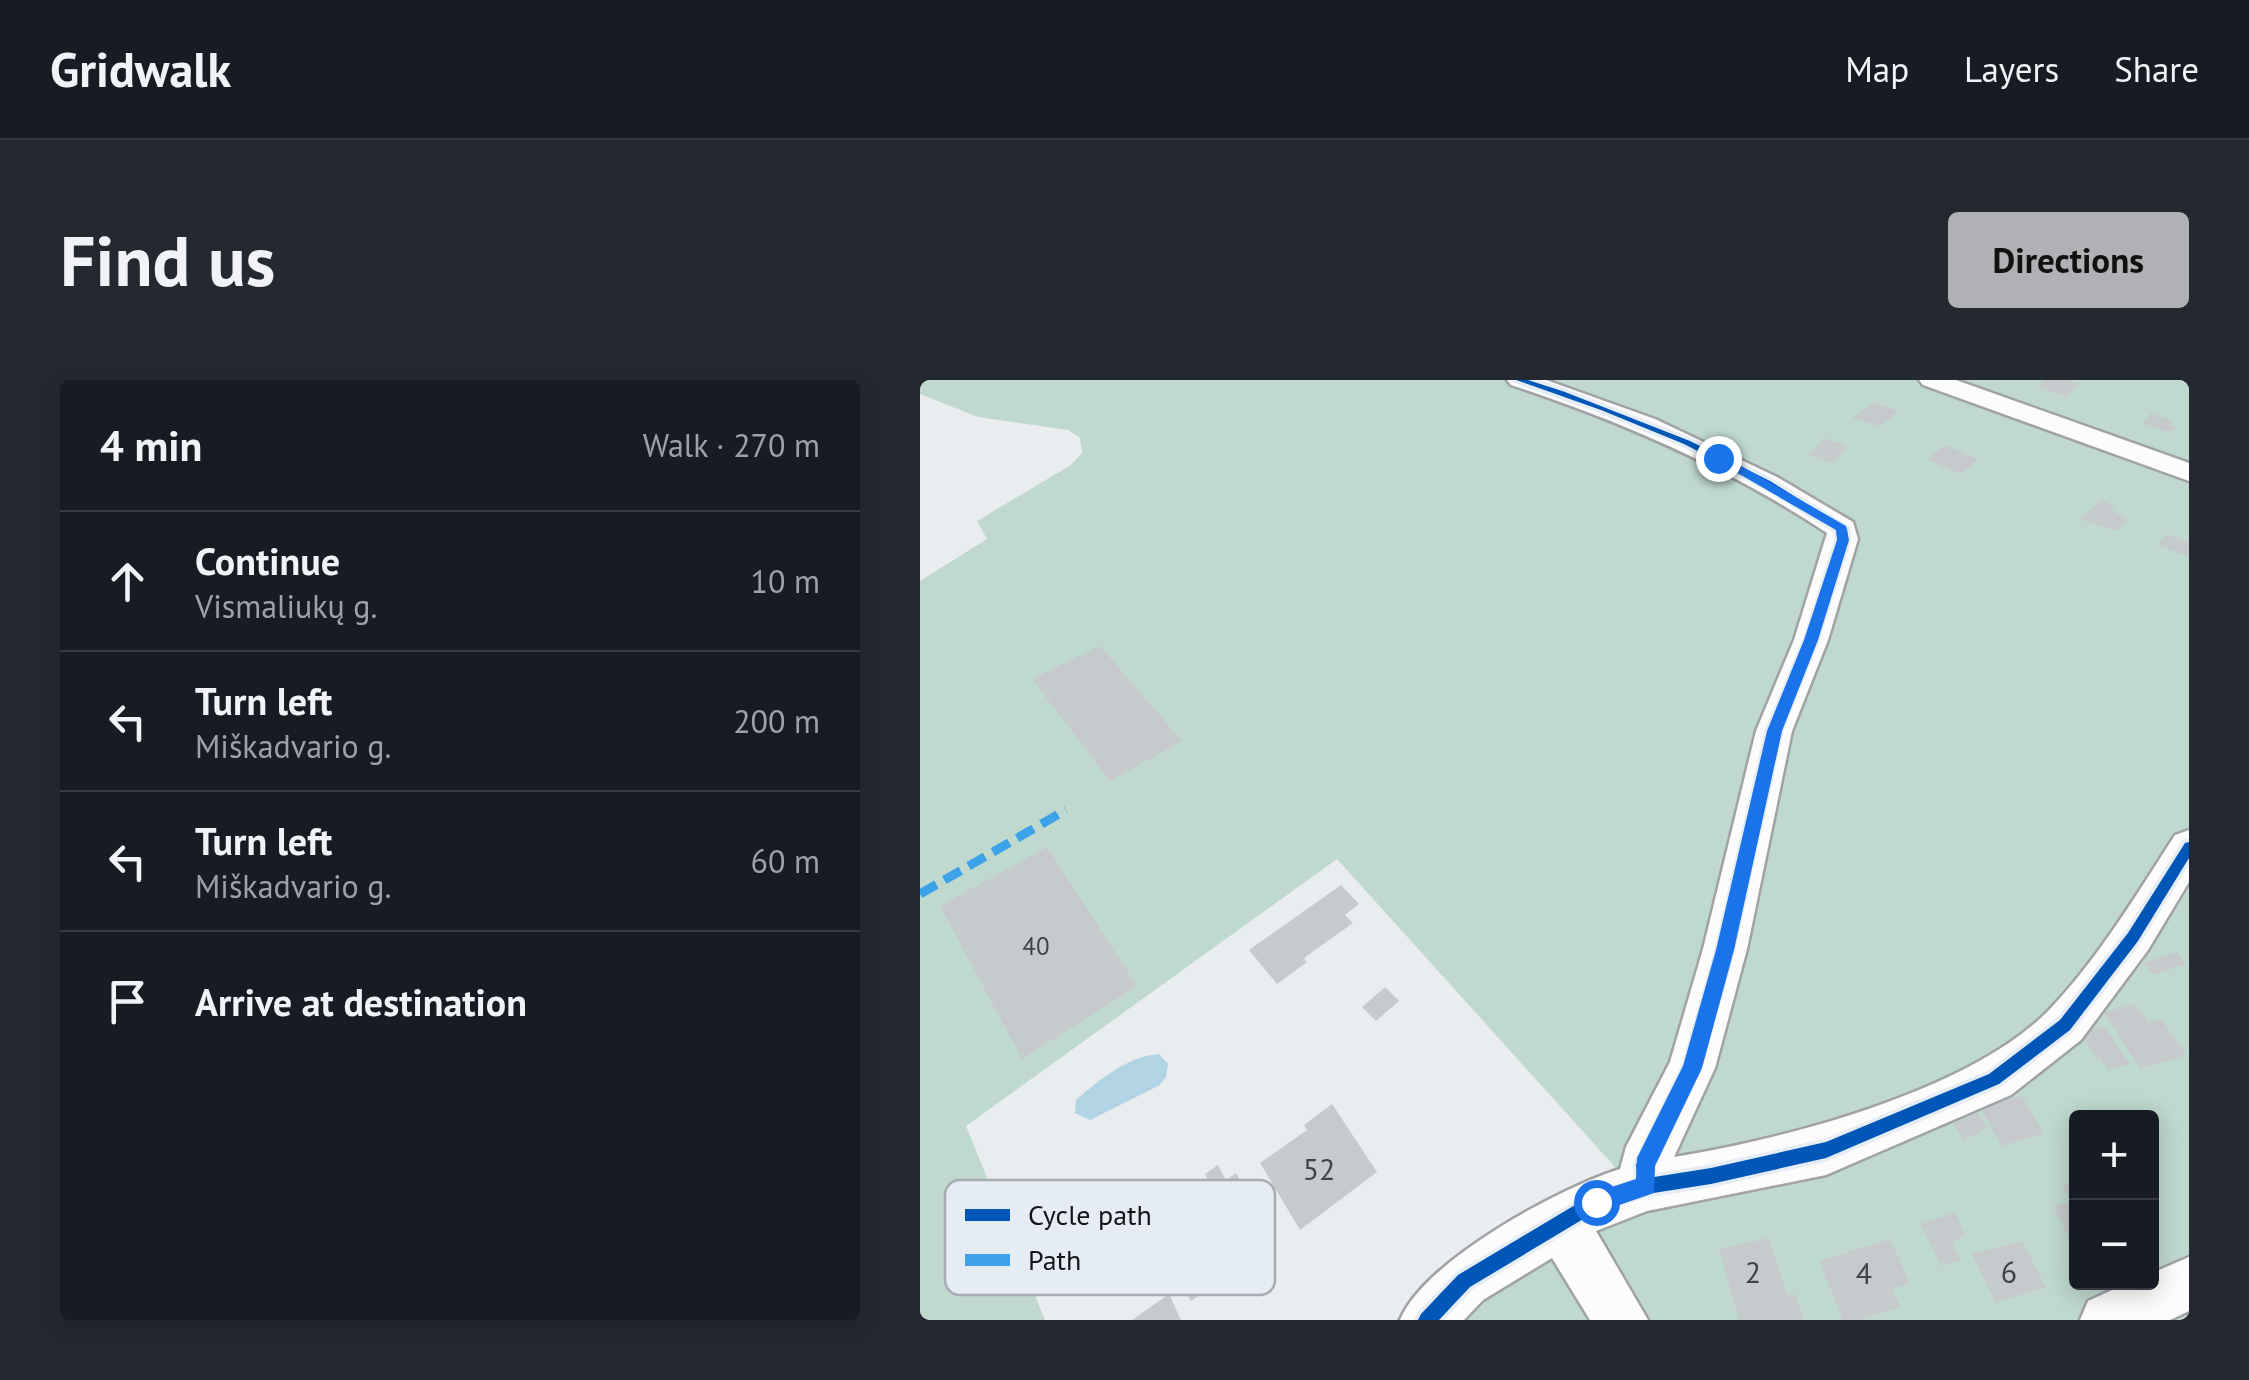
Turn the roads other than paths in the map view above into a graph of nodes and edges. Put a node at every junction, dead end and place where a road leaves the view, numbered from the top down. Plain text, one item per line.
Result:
1 (1520, 380) edge
2 (1932, 380) edge
3 (2189, 473) edge
4 (2189, 847) edge
5 (1647, 1186) junction
6 (1560, 1221) junction
7 (2189, 1284) edge
8 (1427, 1320) edge
9 (1622, 1320) edge
10 (2108, 1320) edge

1 - 5 street
2 - 3 street
4 - 5 street
5 - 6 street
6 - 8 street
6 - 9 street
7 - 10 street

